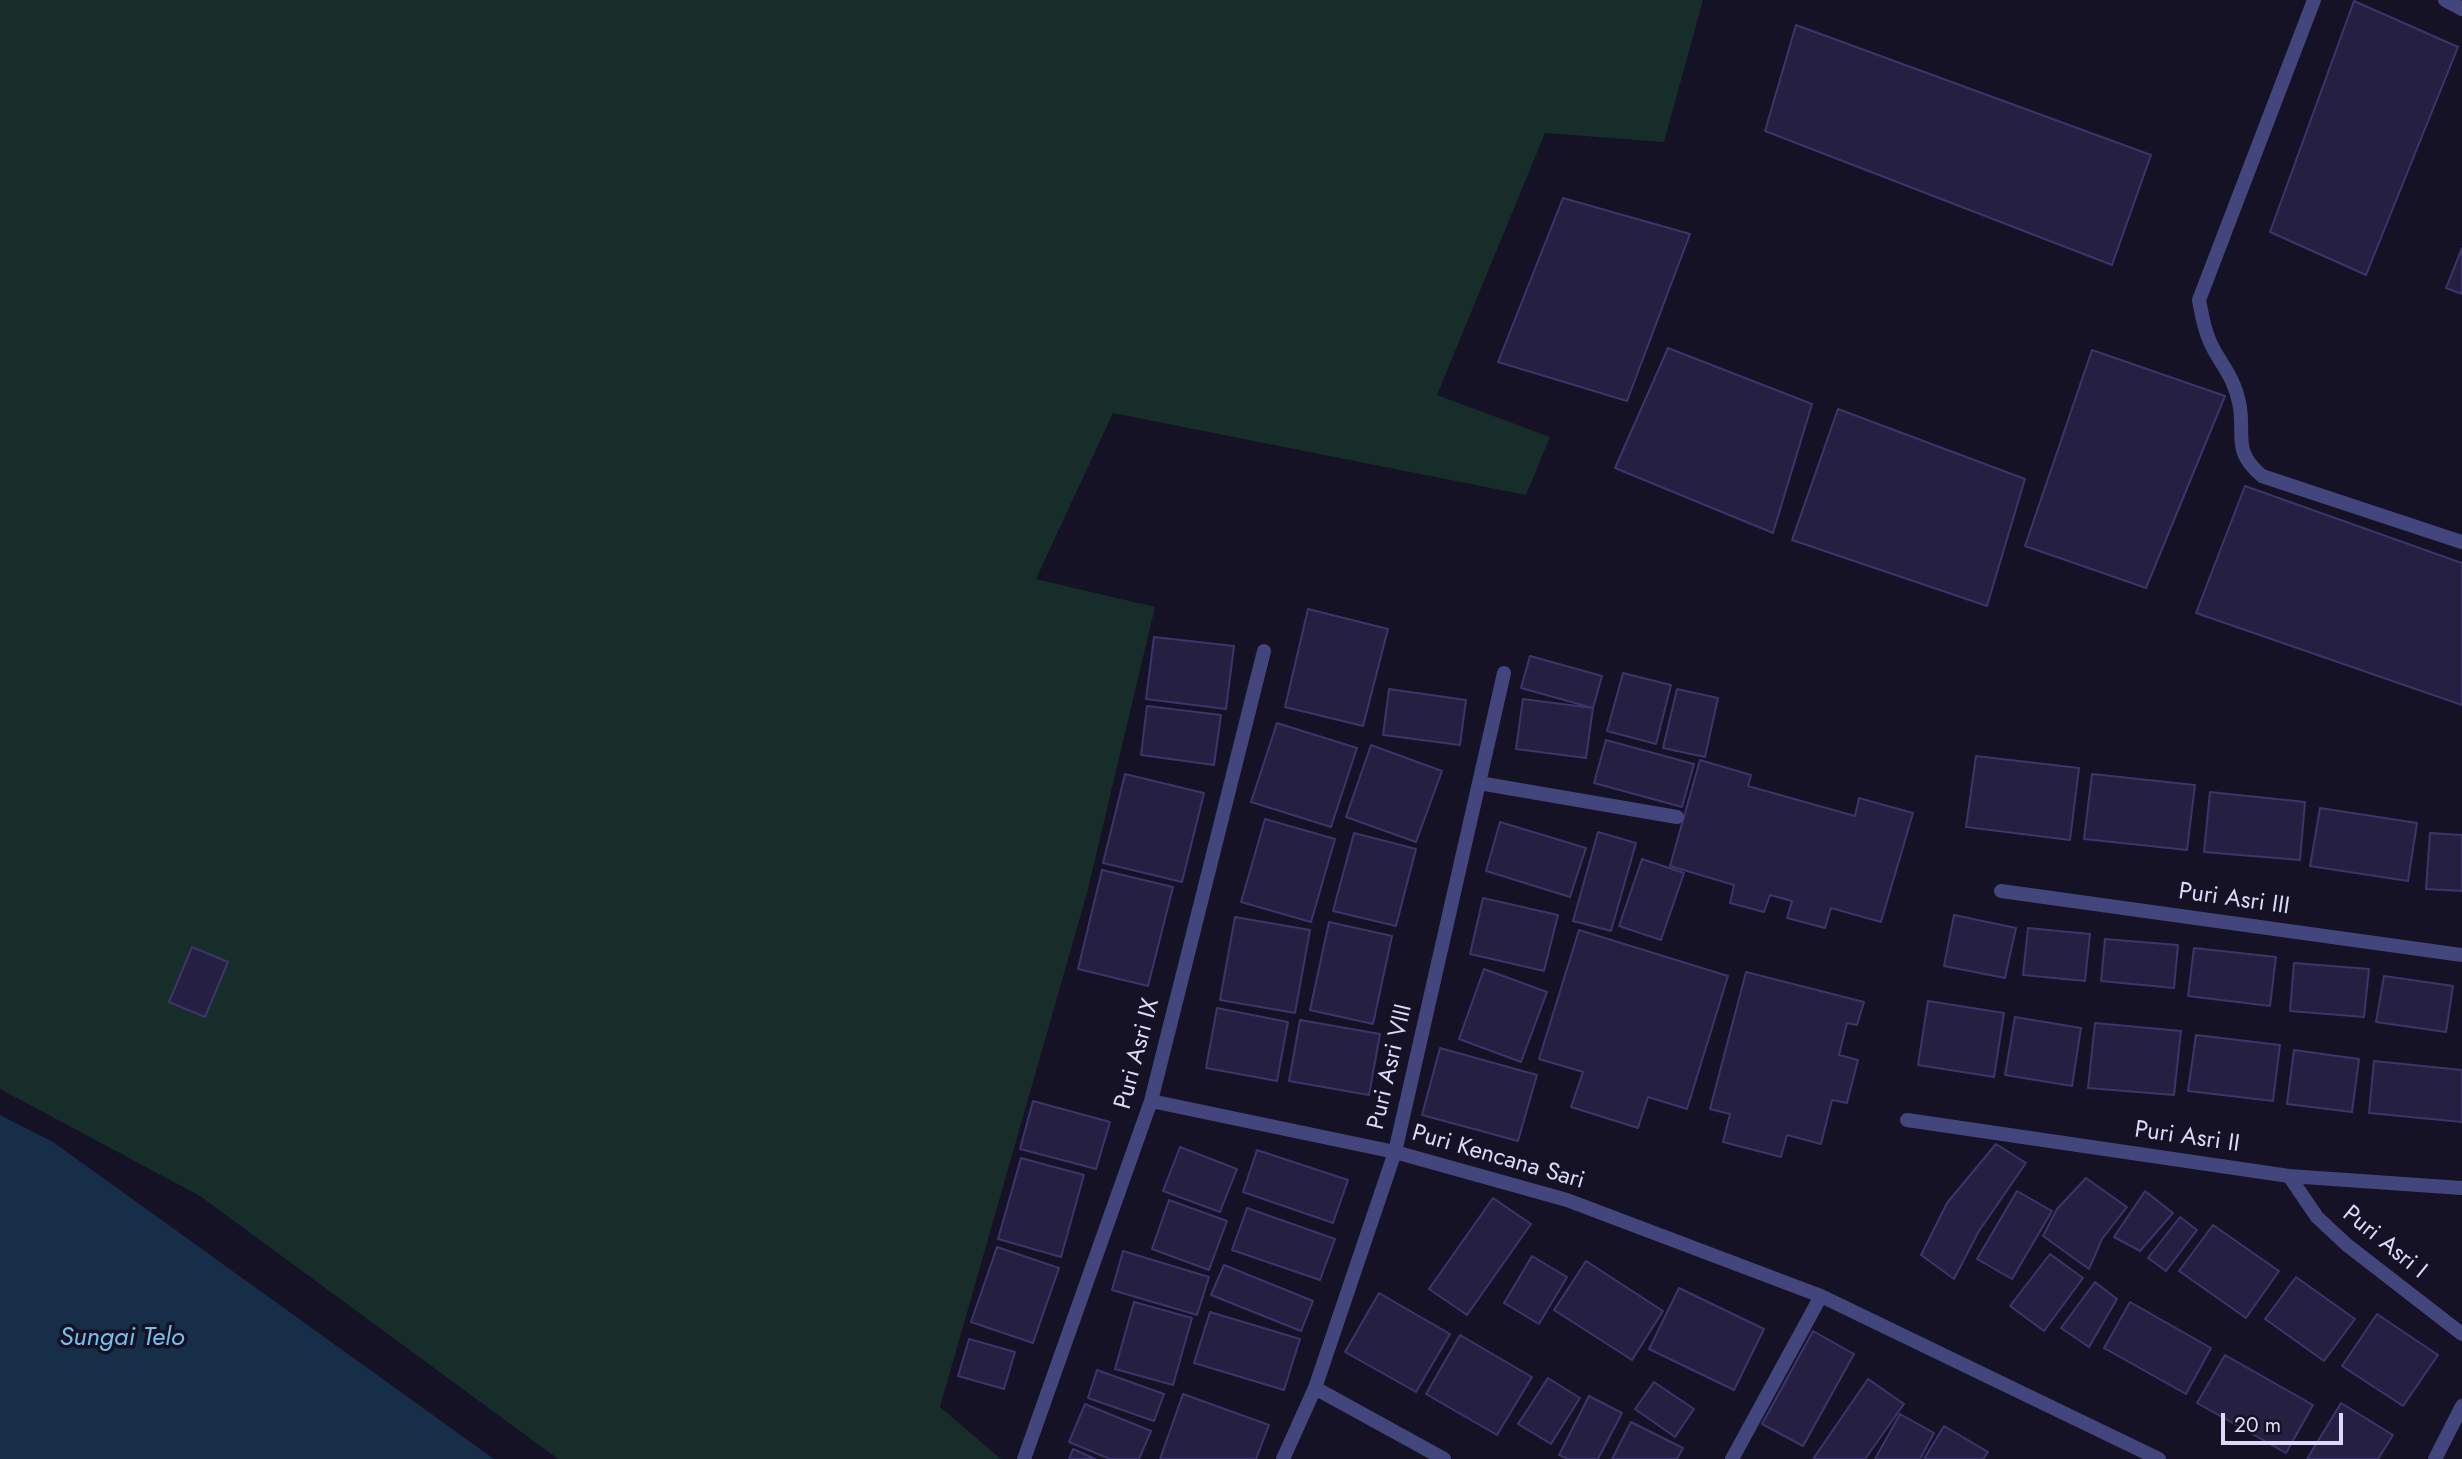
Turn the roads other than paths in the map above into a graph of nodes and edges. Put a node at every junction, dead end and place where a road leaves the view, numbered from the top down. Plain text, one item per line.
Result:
1 (2314, 0) edge
2 (2445, 0) edge
3 (2462, 9) edge
4 (2462, 542) edge
5 (1264, 651) dead end
6 (1504, 673) dead end
7 (1479, 783) junction
8 (1677, 817) dead end
9 (2001, 891) dead end
10 (2462, 955) edge
11 (1151, 1101) junction
12 (1907, 1120) dead end
13 (1395, 1152) junction
14 (2289, 1176) junction
15 (2462, 1188) edge
16 (1821, 1296) junction
17 (2462, 1334) edge
18 (1315, 1388) junction
19 (2462, 1406) edge
20 (2457, 1431) edge
21 (1024, 1459) edge
22 (1283, 1459) edge
23 (1444, 1459) edge
24 (1732, 1459) edge
25 (2159, 1459) edge
26 (2435, 1459) edge

1 - 4 street
2 - 3 street
5 - 11 street, Puri Asri IX
6 - 7 street, Puri Asri VIII
7 - 8 street
7 - 13 street, Puri Asri VIII
9 - 10 street, Puri Asri III
11 - 13 street, Puri Kencana Sari
11 - 21 street, Puri Asri IX
12 - 14 street, Puri Asri II
13 - 16 street, Puri Kencana Sari
13 - 18 street, Puri Asri VIII
14 - 15 street, Puri Asri II
14 - 17 street, Puri Asri I
16 - 24 street
16 - 25 street, Puri Kencana Sari
18 - 22 street, Puri Asri VIII
18 - 23 street
19 - 20 street
20 - 26 street

